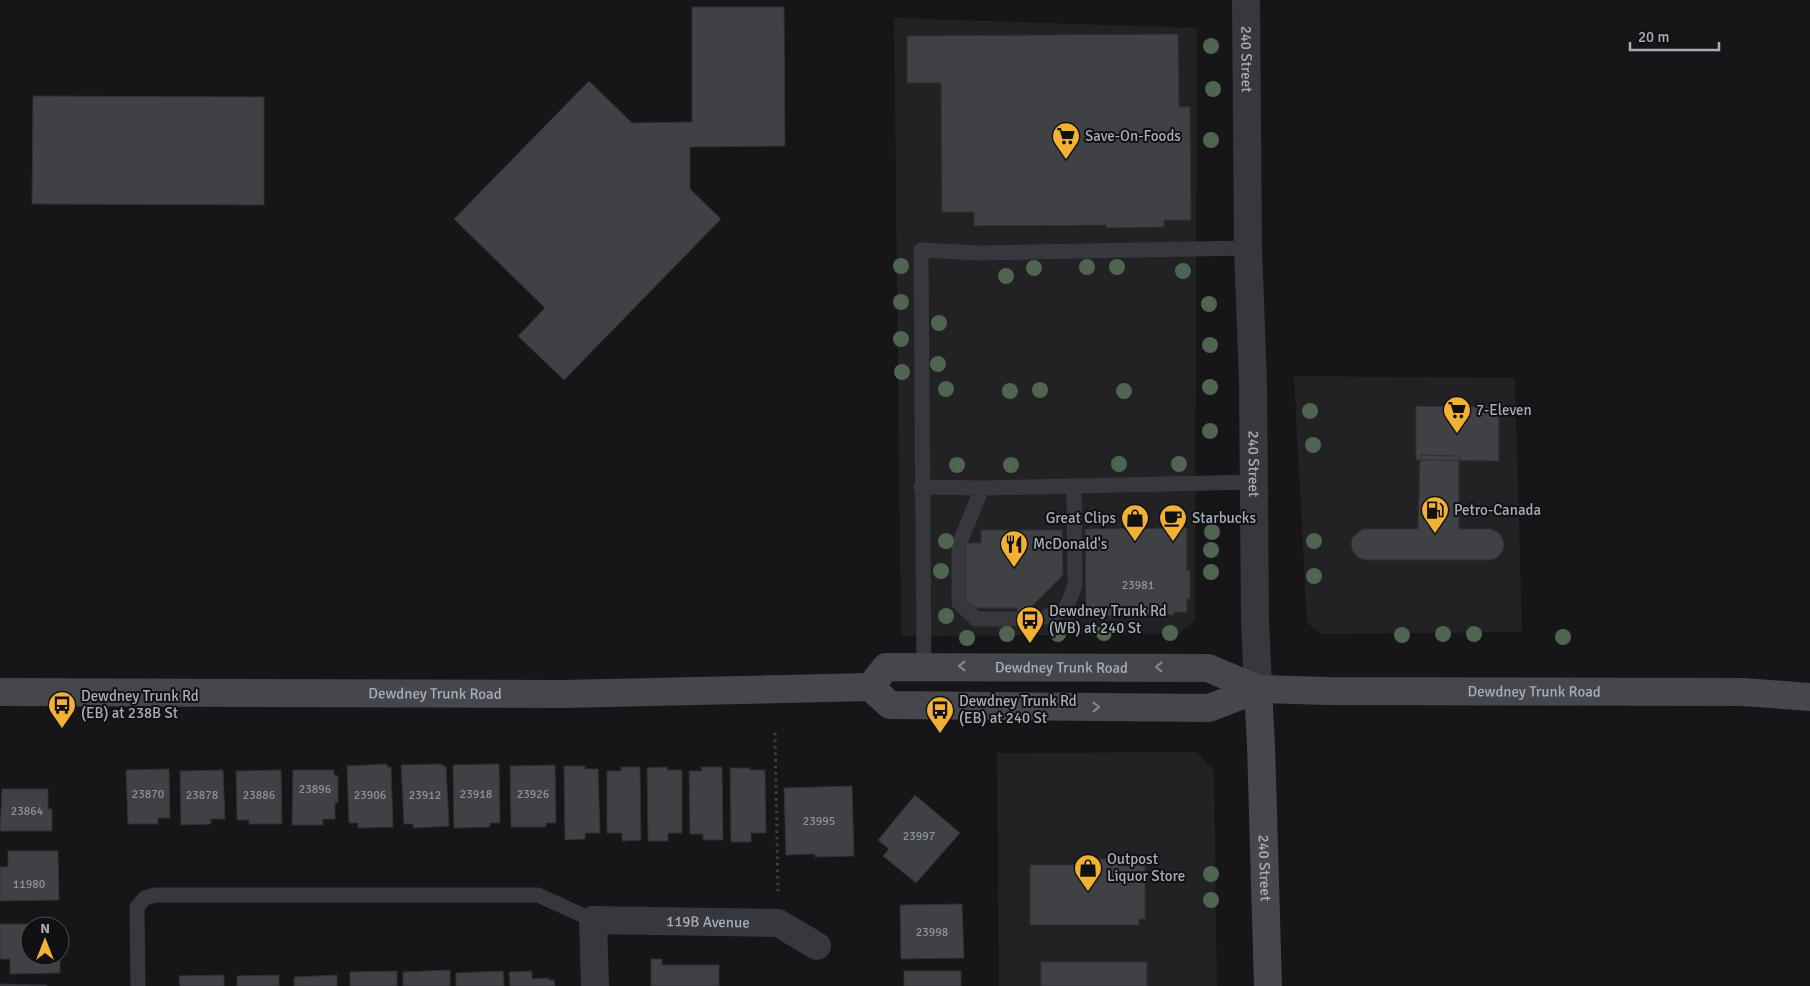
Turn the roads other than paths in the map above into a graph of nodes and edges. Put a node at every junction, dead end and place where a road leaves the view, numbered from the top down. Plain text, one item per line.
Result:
1 (1246, 0) edge
2 (1248, 248) junction
3 (1255, 482) junction
4 (1074, 486) junction
5 (921, 487) junction
6 (982, 488) junction
7 (924, 666) junction
8 (870, 688) junction
9 (1258, 689) junction
10 (0, 692) edge
11 (1810, 697) edge
12 (593, 920) junction
13 (817, 946) dead end
14 (138, 986) edge
15 (595, 986) edge
16 (1268, 986) edge

1 - 2 street, 240 Street
2 - 3 street, 240 Street
2 - 5 lane
3 - 4 lane
3 - 9 street, 240 Street
4 - 6 lane
4 - 6 lane
5 - 6 lane
5 - 7 lane
7 - 8 main road, Dewdney Trunk Road
9 -> 7 main road, Dewdney Trunk Road
8 -> 9 main road, Dewdney Trunk Road
8 - 10 main road, Dewdney Trunk Road
9 - 11 main road, Dewdney Trunk Road
9 - 16 main road, 240 Street
12 - 13 street, 119B Avenue
12 - 14 lane
12 - 15 street

